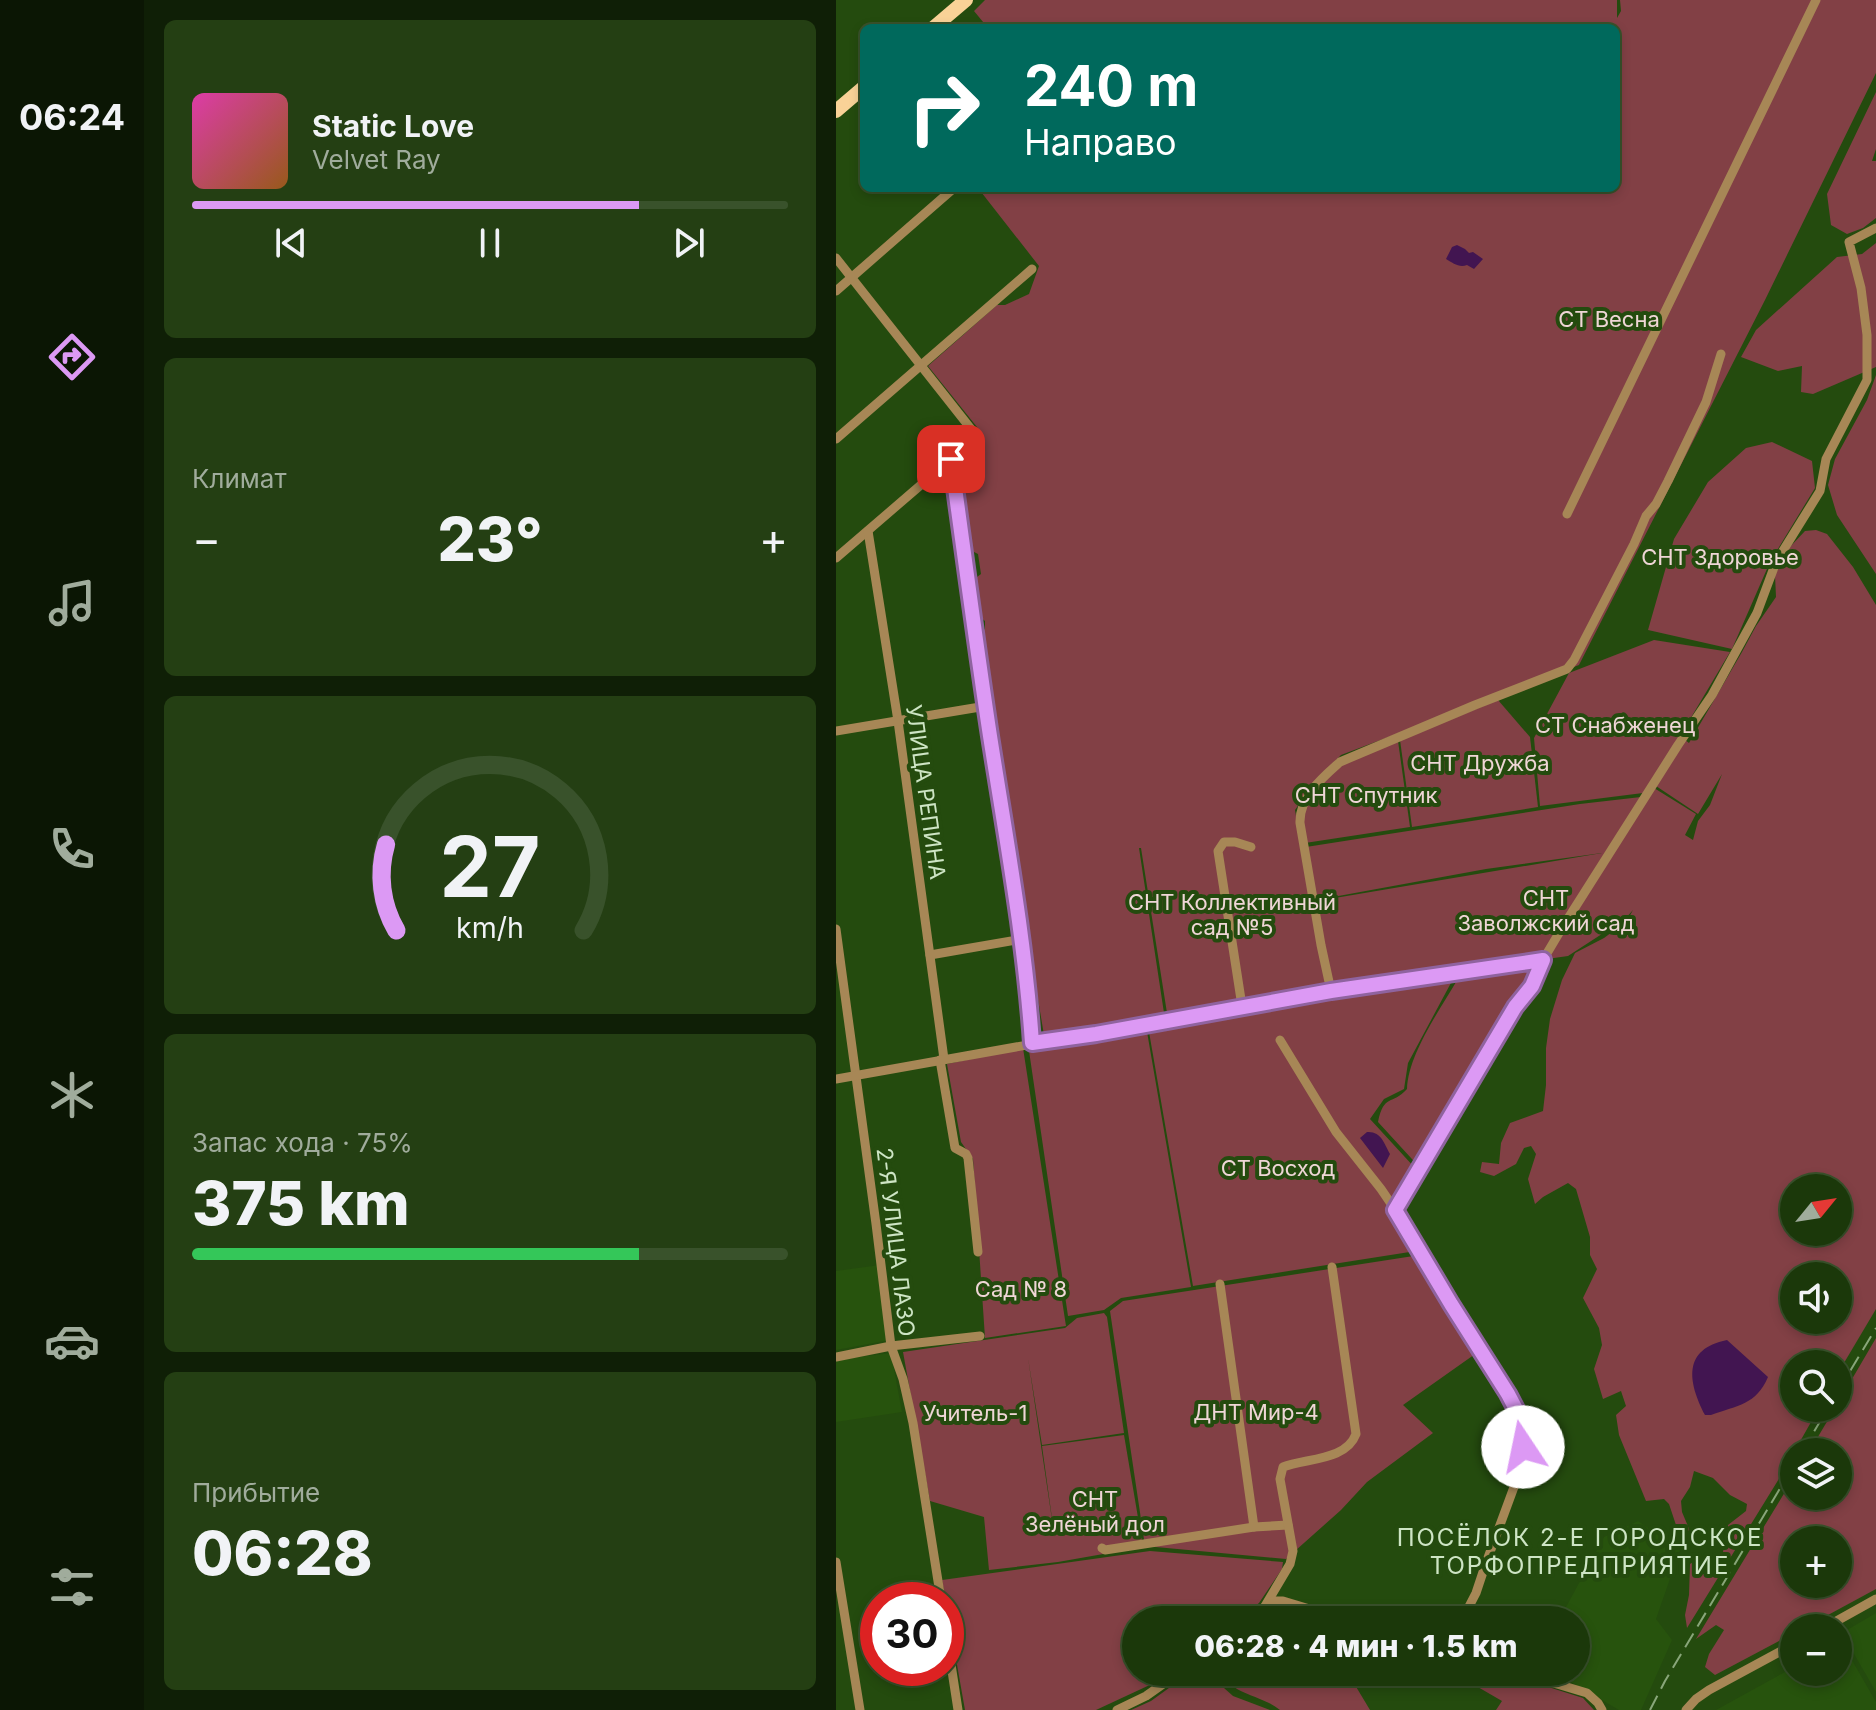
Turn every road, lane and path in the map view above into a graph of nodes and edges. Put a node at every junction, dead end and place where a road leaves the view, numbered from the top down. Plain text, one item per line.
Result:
1 (966, 0) edge
2 (1816, 0) edge
3 (938, 24) edge
4 (860, 90) edge
5 (836, 111) edge
6 (949, 192) edge
7 (1876, 228) edge
8 (836, 258) edge
9 (1032, 269) dead end
10 (852, 277) junction
11 (836, 291) edge
12 (1721, 354) dead end
13 (922, 366) junction
14 (836, 439) edge
15 (951, 459) junction
16 (1567, 514) dead end
17 (868, 531) junction
18 (836, 558) edge
19 (986, 706) junction
20 (898, 721) junction
21 (836, 731) edge
22 (1251, 847) dead end
23 (836, 929) edge
24 (1022, 939) junction
25 (930, 955) junction
26 (1543, 960) junction
27 (838, 961) edge
28 (1331, 991) junction
29 (1242, 1006) junction
30 (1280, 1040) dead end
31 (1032, 1043) junction
32 (942, 1060) junction
33 (856, 1076) junction
34 (836, 1079) edge
35 (1395, 1210) junction
36 (978, 1252) dead end
37 (1332, 1267) dead end
38 (1220, 1284) dead end
39 (980, 1336) dead end
40 (891, 1346) junction
41 (836, 1357) edge
42 (1288, 1525) junction
43 (1254, 1527) junction
44 (1102, 1548) dead end
45 (836, 1562) edge
46 (938, 1582) edge
47 (1876, 1599) edge
48 (1265, 1606) joint
49 (1300, 1606) edge
50 (1469, 1606) edge
51 (1849, 1614) edge
52 (1780, 1652) edge
53 (954, 1686) edge
54 (1160, 1686) edge
55 (1564, 1686) edge
56 (860, 1710) edge
57 (958, 1710) edge
58 (1117, 1710) edge
59 (1602, 1710) edge
60 (1686, 1710) edge

1 - 3 main road
2 - 16 street
4 - 5 main road
6 - 10 street
7 - 26 street
8 - 10 street
9 - 13 street
10 - 11 street
10 - 13 street
12 - 28 street
13 - 14 street
13 - 15 street
15 - 17 street
15 - 19 street
17 - 18 street
17 - 20 street, УЛИЦА РЕПИНА
19 - 20 street
19 - 24 street
20 - 21 street
20 - 25 street, УЛИЦА РЕПИНА
22 - 29 street
23 - 27 street, 2-Я УЛИЦА ЛАЗО
24 - 25 street
24 - 31 street
25 - 32 street, УЛИЦА РЕПИНА
26 - 28 street
26 - 35 street
27 - 33 street, 2-Я УЛИЦА ЛАЗО
28 - 29 street
29 - 31 street
30 - 35 street
31 - 32 street
32 - 33 street
32 - 36 street, УЛИЦА РЕПИНА
33 - 34 street
33 - 40 street, 2-Я УЛИЦА ЛАЗО
35 - 50 street
37 - 42 street
38 - 43 street
39 - 40 street
40 - 41 street
40 - 46 street, 2-Я УЛИЦА ЛАЗО
42 - 43 street
42 - 48 street
43 - 44 street
45 - 56 street
47 - 51 street
48 - 49 street
52 - 60 street
53 - 57 street
54 - 58 street
55 - 59 street

